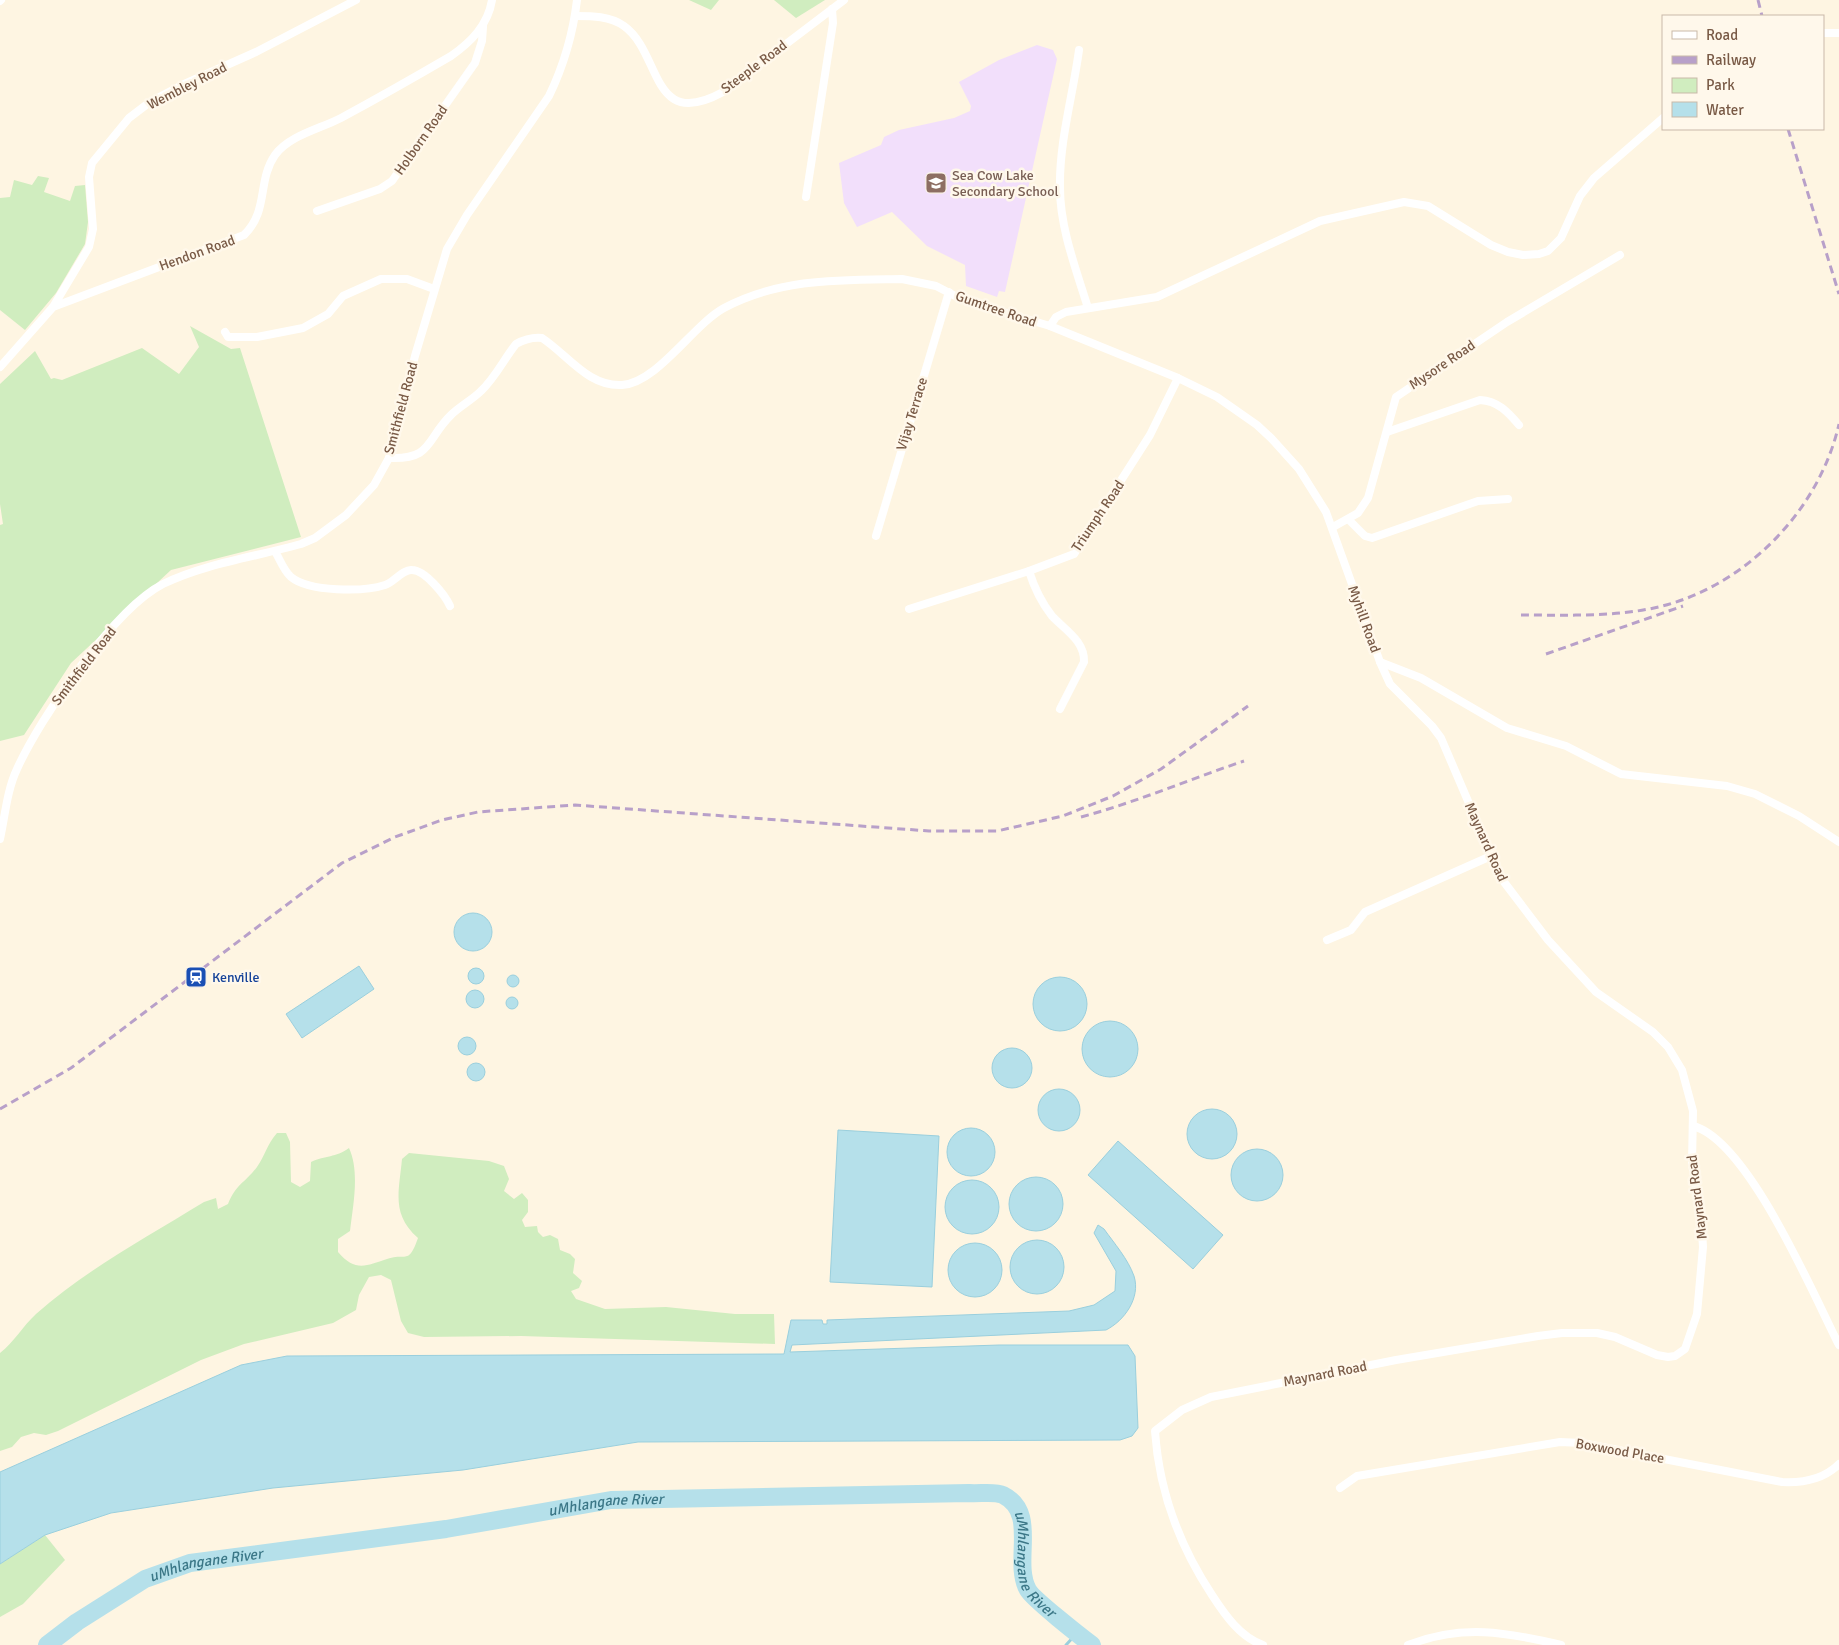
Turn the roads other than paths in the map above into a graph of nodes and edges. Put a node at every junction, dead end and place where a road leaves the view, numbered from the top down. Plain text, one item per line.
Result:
1 (356, 0) edge
2 (492, 0) edge
3 (577, 0) edge
4 (844, 0) edge
5 (832, 9) junction
6 (575, 16) junction
7 (483, 27) junction
8 (1824, 33) edge
9 (1839, 33) edge
10 (1079, 50) dead end
11 (1662, 119) edge
12 (806, 197) dead end
13 (317, 211) dead end
14 (1620, 255) dead end
15 (434, 289) junction
16 (949, 292) junction
17 (53, 308) junction
18 (1088, 308) junction
19 (1050, 326) junction
20 (224, 332) dead end
21 (0, 367) edge
22 (1178, 378) junction
23 (1519, 425) dead end
24 (1387, 432) junction
25 (389, 458) junction
26 (1508, 498) dead end
27 (1349, 520) junction
28 (1332, 527) junction
29 (876, 536) dead end
30 (275, 552) junction
31 (1029, 571) junction
32 (450, 606) dead end
33 (909, 609) dead end
34 (1380, 662) junction
35 (1060, 709) dead end
36 (0, 839) edge
37 (1839, 842) edge
38 (1491, 856) junction
39 (1327, 940) dead end
40 (1693, 1126) junction
41 (1839, 1345) edge
42 (1839, 1464) edge
43 (1340, 1488) dead end
44 (1263, 1645) edge
45 (1408, 1645) edge
46 (1561, 1645) edge

1 - 17 street, Wembley Road
2 - 7 street, Hendon Road
3 - 6 street, Smithfield Road
4 - 5 street, Steeple Road
5 - 6 street, Steeple Road
5 - 12 street
6 - 15 street, Smithfield Road
7 - 13 street, Holborn Road
7 - 17 street, Hendon Road
8 - 9 street
10 - 18 street
11 - 18 street, Gumtree Road
14 - 24 street, Mysore Road
15 - 20 street
15 - 25 street, Smithfield Road
16 - 19 street, Gumtree Road
16 - 25 street, Gumtree Road
16 - 29 street, Vijay Terrace
17 - 21 street, Hendon Road
18 - 19 street, Gumtree Road
19 - 22 street, Myhill Road
22 - 28 street, Myhill Road
22 - 31 street, Triumph Road
23 - 24 street
24 - 27 street, Mysore Road
25 - 30 street, Smithfield Road
26 - 27 street
27 - 28 street, Mysore Road
28 - 34 street, Myhill Road
30 - 32 street
30 - 36 street, Smithfield Road
31 - 33 street, Triumph Road
31 - 35 street
34 - 37 street, Myhill Road
34 - 38 street, Maynard Road
38 - 39 street
38 - 40 street, Maynard Road
40 - 41 street
40 - 44 street, Maynard Road
42 - 43 street, Boxwood Place
45 - 46 street

